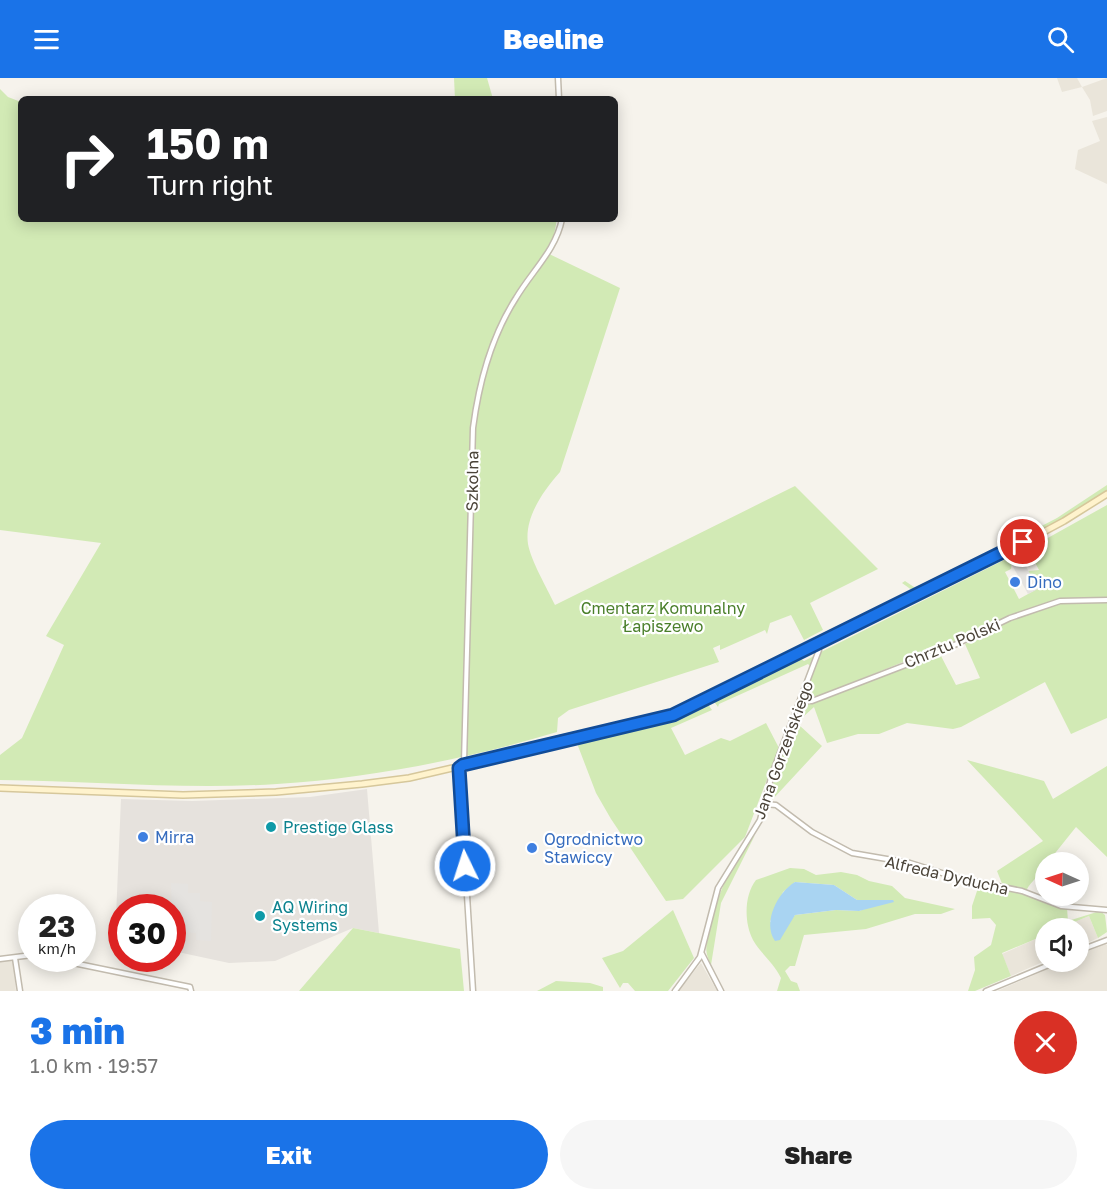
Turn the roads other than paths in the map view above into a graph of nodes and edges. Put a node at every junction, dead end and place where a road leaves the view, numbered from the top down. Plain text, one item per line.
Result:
1 (558, 78) edge
2 (559, 96) edge
3 (561, 222) edge
4 (1107, 495) edge
5 (1107, 600) edge
6 (817, 645) junction
7 (800, 702) junction
8 (463, 765) junction
9 (0, 788) edge
10 (765, 804) junction
11 (1107, 909) edge
12 (1107, 940) edge
13 (1089, 947) edge
14 (702, 953) junction
15 (0, 958) edge
16 (15, 958) junction
17 (18, 958) edge
18 (96, 968) edge
19 (1035, 971) edge
20 (20, 991) edge
21 (191, 991) edge
22 (473, 991) edge
23 (675, 991) edge
24 (721, 991) edge
25 (986, 991) edge

1 - 2 street
3 - 8 street, Szkolna
4 - 6 main road
5 - 7 street, Chrztu Polski
6 - 7 street, Jana Gorzeńskiego
6 - 8 main road
7 - 10 street, Jana Gorzeńskiego
8 - 9 main road
8 - 22 street, Szkolna
10 - 11 street, Alfreda Dyducha
10 - 14 street, Jana Gorzeńskiego
12 - 13 street
14 - 23 street
14 - 24 street
15 - 16 street
16 - 17 street
16 - 20 street
18 - 21 street
19 - 25 street

